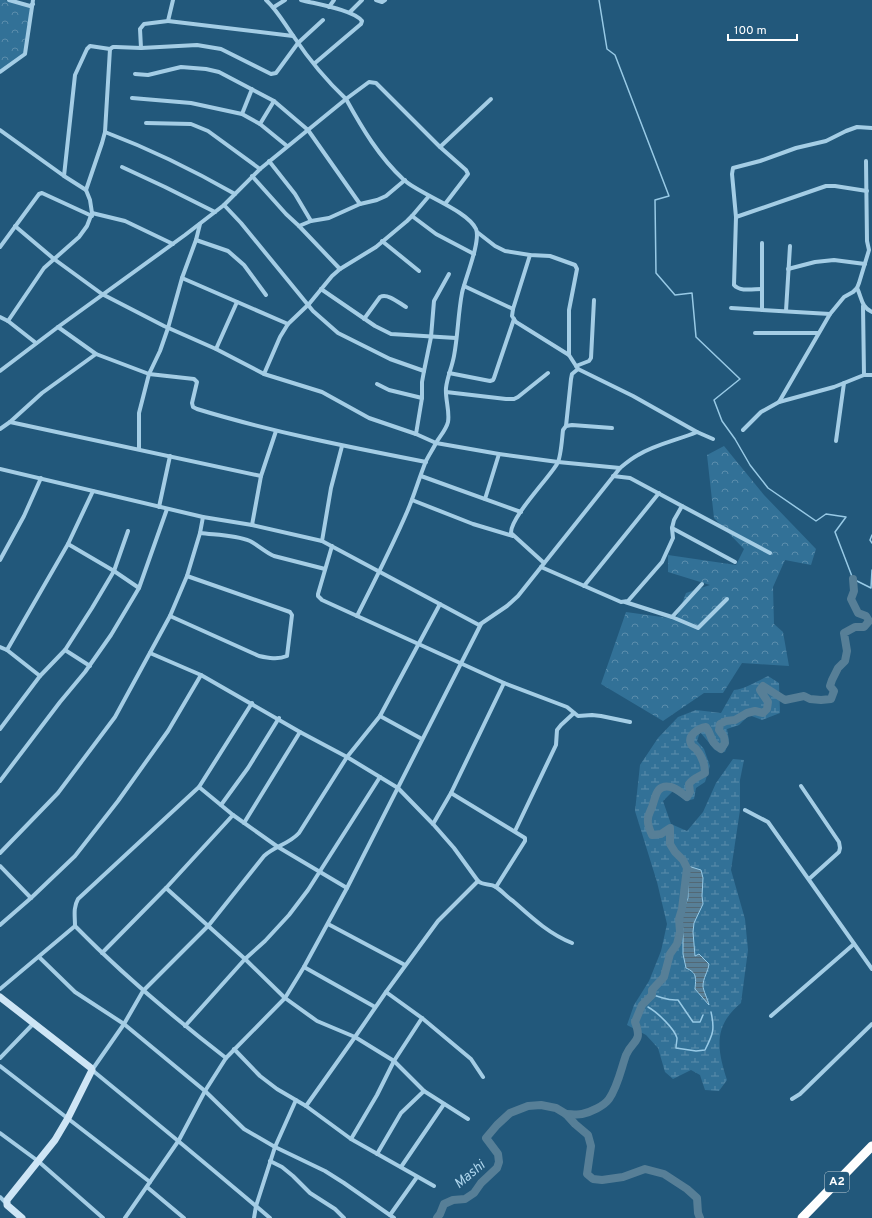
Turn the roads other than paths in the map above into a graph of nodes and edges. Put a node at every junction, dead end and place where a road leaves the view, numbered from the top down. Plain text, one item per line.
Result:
1 (9, 0) edge
2 (173, 0) edge
3 (266, 0) edge
4 (285, 0) edge
5 (301, 0) edge
6 (334, 0) edge
7 (362, 0) edge
8 (376, 0) edge
9 (385, 0) edge
10 (33, 2) edge
11 (274, 7) junction
12 (329, 7) junction
13 (350, 12) junction
14 (323, 20) dead end
15 (168, 21) junction
16 (293, 36) junction
17 (298, 43) junction
18 (141, 48) junction
19 (110, 49) junction
20 (315, 63) junction
21 (0, 72) edge
22 (135, 74) dead end
23 (252, 89) junction
24 (132, 98) dead end
25 (346, 99) junction
26 (491, 99) dead end
27 (274, 101) junction
28 (242, 114) junction
29 (146, 123) dead end
30 (260, 124) junction
31 (872, 128) edge
32 (0, 130) edge
33 (308, 130) junction
34 (105, 132) junction
35 (288, 146) junction
36 (440, 147) junction
37 (269, 161) junction
38 (866, 161) dead end
39 (122, 167) dead end
40 (260, 169) junction
41 (64, 176) junction
42 (252, 176) junction
43 (405, 180) junction
44 (86, 190) junction
45 (866, 191) junction
46 (235, 194) junction
47 (429, 196) junction
48 (360, 204) junction
49 (445, 204) junction
50 (224, 205) junction
51 (214, 212) junction
52 (92, 214) junction
53 (412, 216) junction
54 (736, 216) junction
55 (311, 221) junction
56 (200, 224) junction
57 (16, 226) junction
58 (299, 226) junction
59 (477, 232) junction
60 (196, 240) junction
61 (382, 241) junction
62 (762, 243) dead end
63 (173, 244) junction
64 (790, 246) dead end
65 (0, 247) edge
66 (870, 251) edge
67 (474, 254) junction
68 (530, 256) junction
69 (54, 259) junction
70 (865, 264) junction
71 (340, 269) junction
72 (788, 269) junction
73 (419, 271) dead end
74 (449, 274) dead end
75 (182, 278) junction
76 (464, 286) junction
77 (857, 288) junction
78 (321, 289) junction
79 (762, 289) junction
80 (102, 294) junction
81 (266, 296) dead end
82 (594, 300) dead end
83 (237, 302) junction
84 (309, 304) junction
85 (863, 306) junction
86 (406, 307) dead end
87 (731, 308) dead end
88 (513, 309) junction
89 (762, 310) junction
90 (786, 311) junction
91 (872, 312) edge
92 (830, 314) junction
93 (0, 317) edge
94 (364, 319) junction
95 (514, 319) junction
96 (8, 321) junction
97 (288, 324) junction
98 (58, 327) junction
99 (168, 328) junction
100 (755, 333) dead end
101 (818, 334) junction
102 (431, 337) junction
103 (456, 338) junction
104 (36, 343) junction
105 (216, 349) junction
106 (96, 354) junction
107 (569, 355) junction
108 (577, 367) junction
109 (0, 371) edge
110 (424, 371) junction
111 (449, 373) junction
112 (548, 373) dead end
113 (149, 374) junction
114 (264, 374) junction
115 (864, 375) junction
116 (872, 375) edge
117 (844, 383) junction
118 (377, 384) dead end
119 (446, 392) junction
120 (422, 398) junction
121 (780, 402) junction
122 (10, 422) junction
123 (566, 426) junction
124 (612, 428) dead end
125 (0, 429) edge
126 (742, 430) dead end
127 (276, 431) junction
128 (697, 432) junction
129 (416, 434) junction
130 (713, 439) dead end
131 (836, 441) dead end
132 (436, 443) junction
133 (342, 446) junction
134 (139, 449) junction
135 (499, 454) junction
136 (170, 456) junction
137 (426, 462) junction
138 (558, 462) junction
139 (620, 468) junction
140 (0, 469) edge
141 (261, 476) junction
142 (421, 476) junction
143 (613, 476) junction
144 (41, 478) junction
145 (93, 491) junction
146 (659, 493) junction
147 (485, 499) junction
148 (412, 500) junction
149 (682, 506) junction
150 (159, 507) junction
151 (167, 509) junction
152 (521, 512) junction
153 (203, 518) junction
154 (252, 525) junction
155 (672, 528) junction
156 (128, 531) dead end
157 (200, 533) junction
158 (515, 537) junction
159 (322, 541) junction
160 (68, 544) junction
161 (332, 546) junction
162 (770, 553) dead end
163 (0, 560) edge
164 (735, 562) dead end
165 (544, 563) junction
166 (541, 567) junction
167 (325, 569) junction
168 (114, 571) junction
169 (380, 571) junction
170 (187, 576) junction
171 (702, 584) dead end
172 (584, 586) junction
173 (138, 588) junction
174 (727, 599) dead end
175 (625, 602) junction
176 (440, 604) junction
177 (170, 616) junction
178 (357, 616) junction
179 (672, 618) junction
180 (481, 624) junction
181 (418, 644) junction
182 (0, 647) edge
183 (7, 650) junction
184 (65, 650) junction
185 (150, 653) junction
186 (461, 664) junction
187 (90, 666) junction
188 (202, 675) junction
189 (40, 676) junction
190 (504, 683) junction
191 (252, 703) junction
192 (574, 713) junction
193 (380, 716) junction
194 (278, 718) junction
195 (630, 722) dead end
196 (0, 729) edge
197 (300, 732) junction
198 (422, 739) junction
199 (347, 757) junction
200 (380, 777) junction
201 (0, 781) edge
202 (199, 786) junction
203 (801, 786) dead end
204 (398, 788) junction
205 (451, 793) junction
206 (221, 805) junction
207 (745, 810) dead end
208 (233, 815) junction
209 (244, 823) junction
210 (433, 824) junction
211 (514, 831) junction
212 (278, 847) junction
213 (0, 853) edge
214 (0, 866) edge
215 (320, 872) junction
216 (809, 879) junction
217 (478, 881) junction
218 (496, 887) junction
219 (166, 888) junction
220 (347, 888) junction
221 (31, 898) junction
222 (328, 924) junction
223 (0, 925) edge
224 (209, 925) junction
225 (75, 926) junction
226 (572, 943) dead end
227 (854, 944) junction
228 (102, 953) junction
229 (39, 957) junction
230 (245, 959) junction
231 (405, 965) junction
232 (304, 967) junction
233 (872, 969) edge
234 (0, 989) edge
235 (143, 991) junction
236 (386, 992) junction
237 (0, 997) edge
238 (285, 998) junction
239 (375, 1007) junction
240 (771, 1016) dead end
241 (422, 1018) junction
242 (33, 1024) junction
243 (124, 1024) junction
244 (872, 1024) edge
245 (185, 1026) junction
246 (355, 1037) junction
247 (234, 1049) junction
248 (0, 1058) edge
249 (226, 1058) junction
250 (394, 1061) junction
251 (0, 1066) edge
252 (92, 1070) junction
253 (483, 1077) dead end
254 (205, 1091) junction
255 (424, 1091) junction
256 (792, 1099) dead end
257 (296, 1100) junction
258 (444, 1104) junction
259 (306, 1106) junction
260 (68, 1118) junction
261 (468, 1119) dead end
262 (0, 1133) edge
263 (351, 1139) junction
264 (179, 1140) junction
265 (872, 1146) edge
266 (275, 1147) junction
267 (377, 1154) junction
268 (872, 1155) edge
269 (38, 1161) junction
270 (270, 1161) junction
271 (401, 1167) junction
272 (417, 1177) junction
273 (150, 1182) junction
274 (434, 1186) dead end
275 (147, 1187) junction
276 (2, 1199) edge
277 (823, 1201) junction
278 (256, 1206) junction
279 (392, 1217) edge
280 (22, 1218) edge
281 (102, 1218) edge
282 (125, 1218) edge
283 (184, 1218) edge
284 (254, 1218) edge
285 (270, 1218) edge
286 (344, 1218) edge
287 (802, 1218) edge
288 (810, 1218) edge

1 - 10 street
2 - 15 street
3 - 11 street
4 - 11 street
5 - 12 street
6 - 12 street
7 - 13 street
8 - 9 street
10 - 21 street
11 - 16 street
12 - 13 street
13 - 20 street
14 - 17 street
15 - 16 street
15 - 18 street
16 - 17 street
17 - 18 street
17 - 20 street
18 - 19 street
19 - 34 street
19 - 41 street
20 - 25 street
22 - 23 street
23 - 27 street
23 - 28 street
24 - 28 street
25 - 33 street
25 - 36 street
25 - 43 street
26 - 36 street
27 - 30 street
27 - 33 street
28 - 30 street
29 - 40 street
30 - 35 street
31 - 54 street
32 - 41 street
33 - 35 street
33 - 48 street
34 - 44 street
34 - 46 street
35 - 37 street
36 - 49 street
37 - 40 street
37 - 55 street
38 - 45 street
39 - 51 street
40 - 42 street
41 - 44 street
42 - 46 street
42 - 58 street
43 - 47 street
43 - 48 street
44 - 52 street
45 - 54 street
45 - 66 street
46 - 50 street
47 - 49 street
47 - 53 street
48 - 55 street
49 - 59 street
50 - 51 street
50 - 84 street
51 - 56 street
52 - 57 street
52 - 63 street
52 - 69 street
53 - 61 street
53 - 67 street
54 - 79 street
55 - 58 street
56 - 60 street
56 - 63 street
57 - 65 street
57 - 69 street
58 - 71 street
59 - 67 street
59 - 68 street
60 - 75 street
60 - 81 street
61 - 71 street
61 - 73 street
62 - 79 street
63 - 80 street
64 - 72 street
66 - 70 street
67 - 76 street
68 - 88 street
68 - 107 street
69 - 80 street
69 - 96 street
70 - 72 street
70 - 77 street
71 - 78 street
72 - 90 street
74 - 102 street
75 - 83 street
75 - 99 street
76 - 88 street
76 - 103 street
77 - 85 street
77 - 92 street
78 - 84 street
78 - 94 street
79 - 89 street
80 - 98 street
80 - 99 street
82 - 108 street
83 - 97 street
83 - 105 street
84 - 97 street
84 - 110 street
85 - 91 street
85 - 115 street
86 - 94 street
87 - 89 street
88 - 95 street
89 - 90 street
90 - 92 street
92 - 101 street
93 - 96 street
94 - 102 street
95 - 107 street
95 - 111 street
96 - 104 street
97 - 114 street
98 - 104 street
98 - 106 street
99 - 105 street
99 - 113 street
100 - 101 street
101 - 121 street
102 - 103 street
102 - 110 street
103 - 111 street
104 - 109 street
105 - 114 street
106 - 113 street
106 - 122 street
107 - 108 street
108 - 123 street
108 - 128 street
110 - 120 street
111 - 119 street
112 - 119 street
113 - 127 street
113 - 134 street
114 - 129 street
115 - 116 street
115 - 117 street
117 - 121 street
117 - 131 street
118 - 120 street
119 - 132 street
120 - 129 street
121 - 126 street
122 - 125 street
122 - 134 street
123 - 124 street
123 - 138 street
127 - 133 street
127 - 141 street
128 - 130 street
128 - 139 street
129 - 132 street
132 - 135 street
132 - 137 street
133 - 137 street
133 - 159 street
134 - 136 street
135 - 138 street
135 - 147 street
136 - 141 street
136 - 150 street
137 - 142 street
138 - 139 street
138 - 152 street
139 - 143 street
140 - 144 street
141 - 154 street
142 - 147 street
142 - 148 street
143 - 146 street
143 - 165 street
144 - 145 street
144 - 163 street
145 - 150 street
145 - 160 street
146 - 149 street
146 - 172 street
147 - 152 street
148 - 158 street
148 - 169 street
149 - 155 street
149 - 162 street
150 - 151 street
151 - 153 street
151 - 173 street
152 - 158 street
153 - 154 street
153 - 157 street
154 - 159 street
155 - 164 street
155 - 175 street
156 - 168 street
157 - 167 street
157 - 170 street
158 - 165 street
159 - 161 street
160 - 168 street
160 - 183 street
161 - 167 street
161 - 169 street
165 - 166 street
166 - 172 street
166 - 180 street
167 - 178 street
168 - 173 street
168 - 184 street
169 - 176 street
169 - 178 street
170 - 177 street
170 - 177 street
171 - 179 street
172 - 175 street
173 - 187 street
174 - 179 street
175 - 179 street
176 - 180 street
176 - 181 street
177 - 185 street
178 - 181 street
180 - 186 street
181 - 186 street
181 - 193 street
182 - 183 street
183 - 189 street
184 - 187 street
184 - 189 street
185 - 188 street
185 - 213 street
186 - 190 street
186 - 198 street
187 - 201 street
188 - 191 street
188 - 221 street
189 - 196 street
190 - 192 street
190 - 205 street
191 - 194 street
191 - 202 street
192 - 195 street
192 - 211 street
193 - 198 street
193 - 199 street
194 - 197 street
194 - 206 street
197 - 199 street
197 - 209 street
198 - 204 street
199 - 200 street
199 - 212 street
200 - 204 street
200 - 215 street
202 - 206 street
202 - 225 street
203 - 216 street
204 - 210 street
204 - 220 street
205 - 210 street
205 - 211 street
206 - 208 street
207 - 216 street
208 - 209 street
208 - 219 street
209 - 212 street
210 - 217 street
211 - 218 street
212 - 215 street
212 - 224 street
214 - 221 street
215 - 220 street
215 - 230 street
216 - 227 street
217 - 218 street
217 - 231 street
218 - 226 street
219 - 224 street
219 - 228 street
220 - 222 street
221 - 223 street
222 - 231 street
222 - 232 street
224 - 230 street
224 - 235 street
225 - 228 street
225 - 229 street
227 - 233 street
227 - 240 street
228 - 235 street
229 - 234 street
229 - 243 street
230 - 238 street
230 - 245 street
231 - 236 street
232 - 238 street
232 - 239 street
235 - 243 street
235 - 245 street
236 - 239 street
236 - 241 street
237 - 242 street
238 - 246 street
238 - 247 street
239 - 246 street
241 - 250 street
241 - 253 street
242 - 248 street
242 - 252 street
243 - 252 street
243 - 254 street
244 - 256 street
245 - 249 street
246 - 250 street
246 - 259 street
247 - 249 street
247 - 257 street
249 - 254 street
250 - 255 street
250 - 263 street
251 - 260 street
252 - 260 street
252 - 264 street
254 - 264 street
254 - 266 street
255 - 258 street
255 - 267 street
257 - 259 street
257 - 266 street
258 - 261 street
258 - 271 street
259 - 263 street
260 - 269 street
260 - 273 street
262 - 269 street
263 - 267 street
264 - 273 street
264 - 278 street
265 - 277 highway, A2
266 - 270 street
266 - 279 street
267 - 271 street
268 - 277 highway, A2
269 - 276 street
269 - 281 street
270 - 278 street
270 - 286 street
271 - 272 street
272 - 274 street
272 - 279 street
273 - 275 street
275 - 282 street
275 - 283 street
276 - 280 street
277 - 287 highway, A2
277 - 288 highway, A2
278 - 284 street
278 - 285 street

